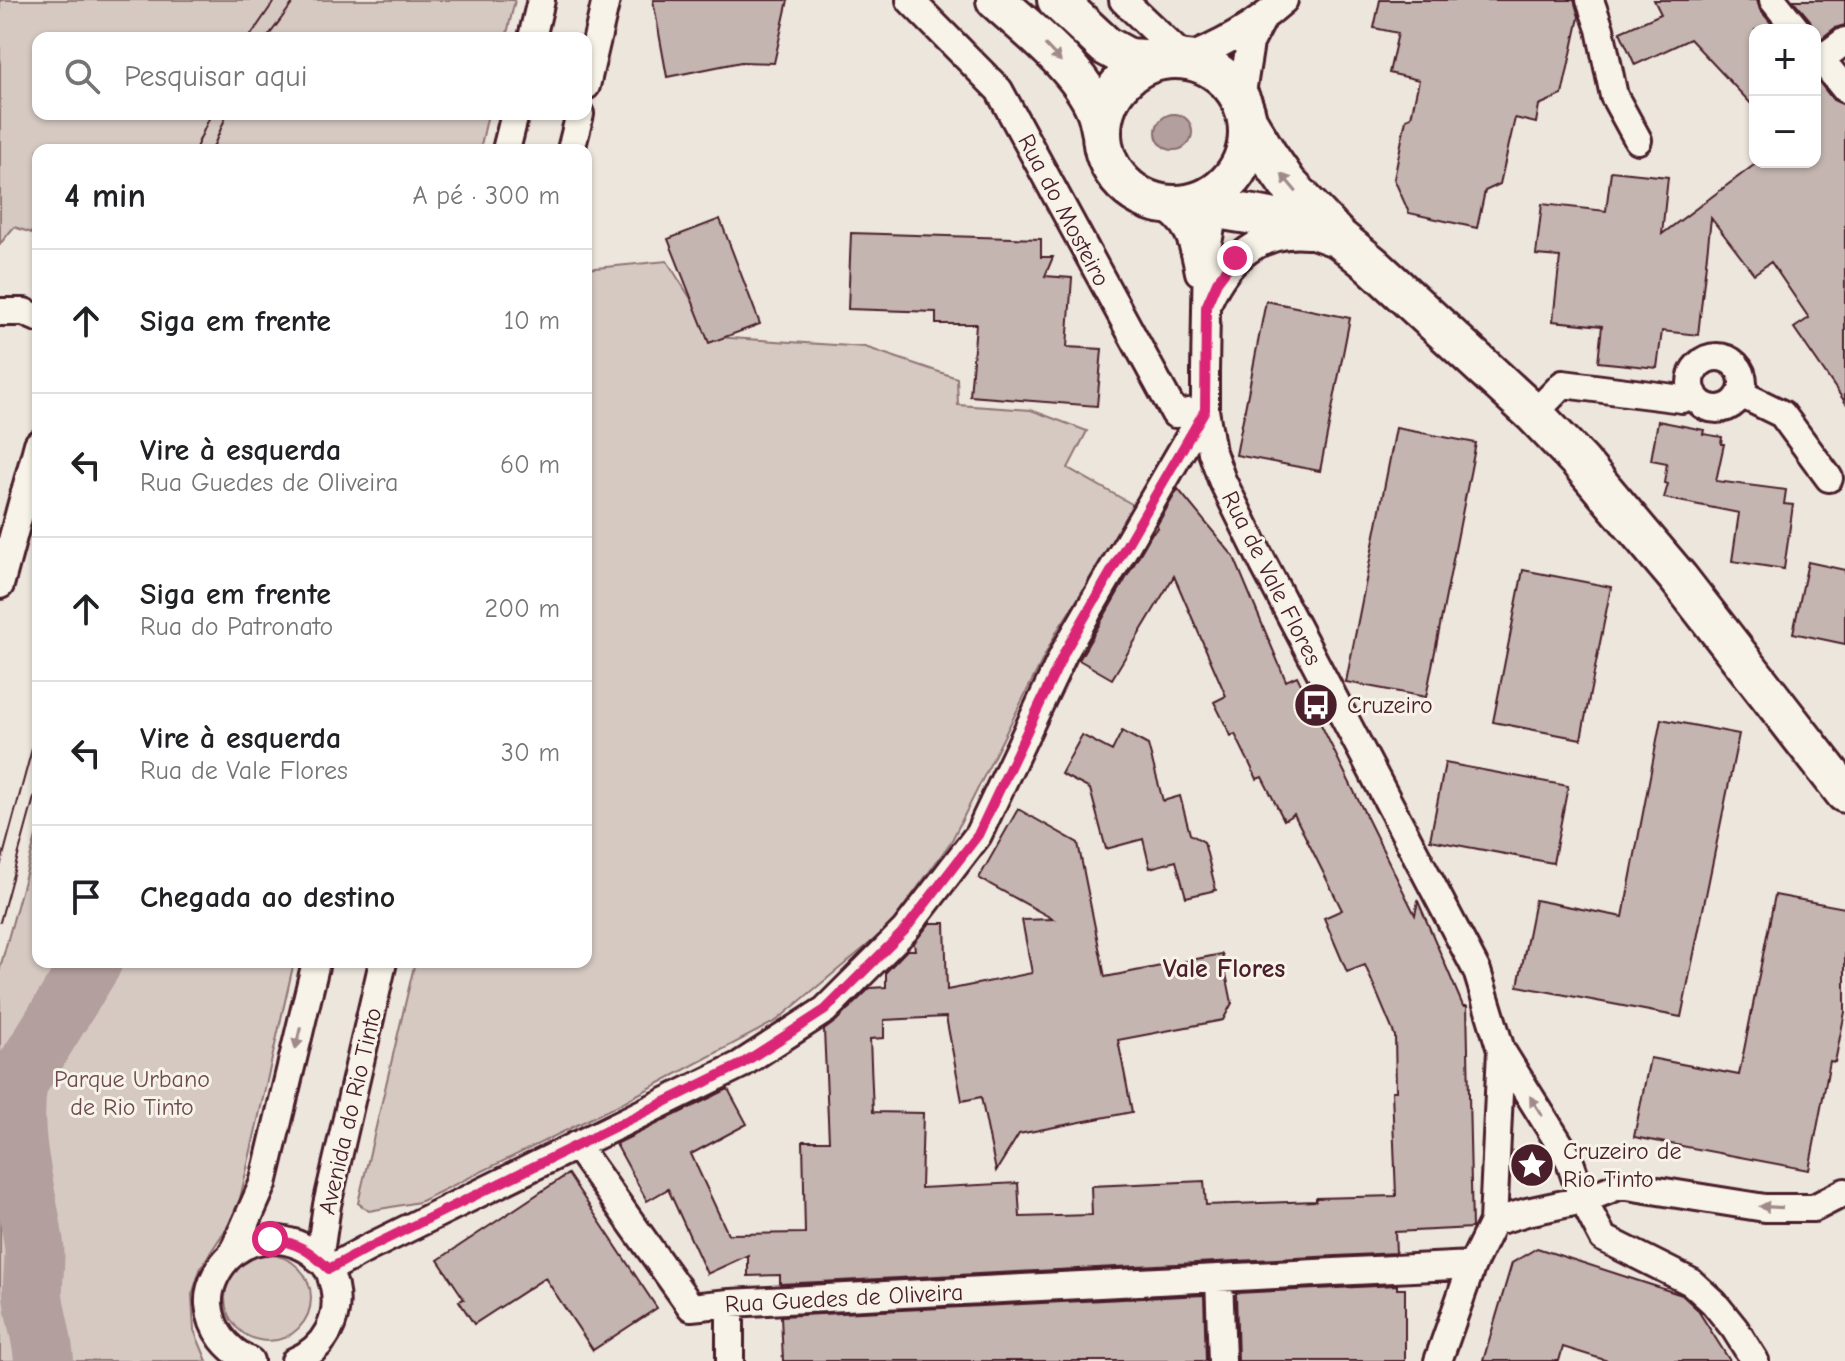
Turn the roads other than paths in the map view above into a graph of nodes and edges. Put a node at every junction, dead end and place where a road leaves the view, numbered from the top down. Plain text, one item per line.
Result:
1 (541, 0) edge
2 (606, 0) edge
3 (910, 0) edge
4 (996, 0) edge
5 (1057, 0) edge
6 (1123, 0) edge
7 (1284, 0) edge
8 (1590, 0) edge
9 (1773, 0) edge
10 (1262, 20) junction
11 (1792, 24) edge
12 (533, 32) edge
13 (1845, 41) edge
14 (1821, 54) edge
15 (592, 60) edge
16 (1172, 60) junction
17 (1821, 60) edge
18 (1845, 89) edge
19 (1245, 110) junction
20 (514, 120) edge
21 (578, 120) edge
22 (1102, 134) junction
23 (1638, 140) dead end
24 (508, 144) edge
25 (572, 144) edge
26 (1197, 201) junction
27 (1339, 238) junction
28 (1206, 307) junction
29 (1694, 394) junction
30 (1741, 394) junction
31 (1205, 410) junction
32 (1534, 414) junction
33 (32, 466) edge
34 (1829, 478) dead end
35 (0, 585) edge
36 (1832, 768) edge
37 (1845, 793) edge
38 (315, 968) edge
39 (382, 968) edge
40 (1501, 1050) junction
41 (576, 1145) junction
42 (1845, 1192) edge
43 (1583, 1200) junction
44 (1493, 1222) junction
45 (233, 1252) junction
46 (324, 1265) junction
47 (1472, 1265) junction
48 (1219, 1278) junction
49 (730, 1303) junction
50 (328, 1333) junction
51 (250, 1361) edge
52 (295, 1361) edge
53 (333, 1361) edge
54 (730, 1361) edge
55 (1222, 1361) edge
56 (1438, 1361) edge
57 (1755, 1361) edge

1 - 12 street
2 - 15 street
3 - 31 street, Rua do Mosteiro
4 -> 22 main road
5 - 16 main road
6 - 16 street
7 - 10 street
8 - 23 street
9 - 11 street
10 - 16 street
10 - 19 street
13 - 14 street
16 - 19 main road
16 - 22 main road
17 - 18 street
19 - 26 main road
27 -> 19 main road
20 - 24 street
21 - 25 street
22 - 26 main road
26 - 27 main road
26 - 28 street, Rua de Vale Flores
26 - 28 street, Rua de Vale Flores
27 - 28 street, Rua de Vale Flores
27 - 32 main road
28 - 31 street, Rua de Vale Flores
29 - 30 street
29 - 30 street
29 - 32 street
30 - 34 street
31 - 40 street, Rua de Vale Flores
31 - 41 street
32 - 36 main road
33 - 35 street
36 - 37 main road
38 -> 45 street
39 - 46 street, Avenida do Rio Tinto
43 -> 40 street
40 - 44 street
41 - 46 street
41 - 49 street, Rua Guedes de Oliveira
42 -> 43 street
43 - 44 street
43 - 57 street
44 - 47 street
45 - 46 street
45 - 51 street
46 - 50 street, Avenida do Rio Tinto
47 - 48 street, Rua Guedes de Oliveira
47 - 56 street
48 - 49 street, Rua Guedes de Oliveira
48 - 55 street
49 - 54 street
50 - 52 street
50 - 53 street

